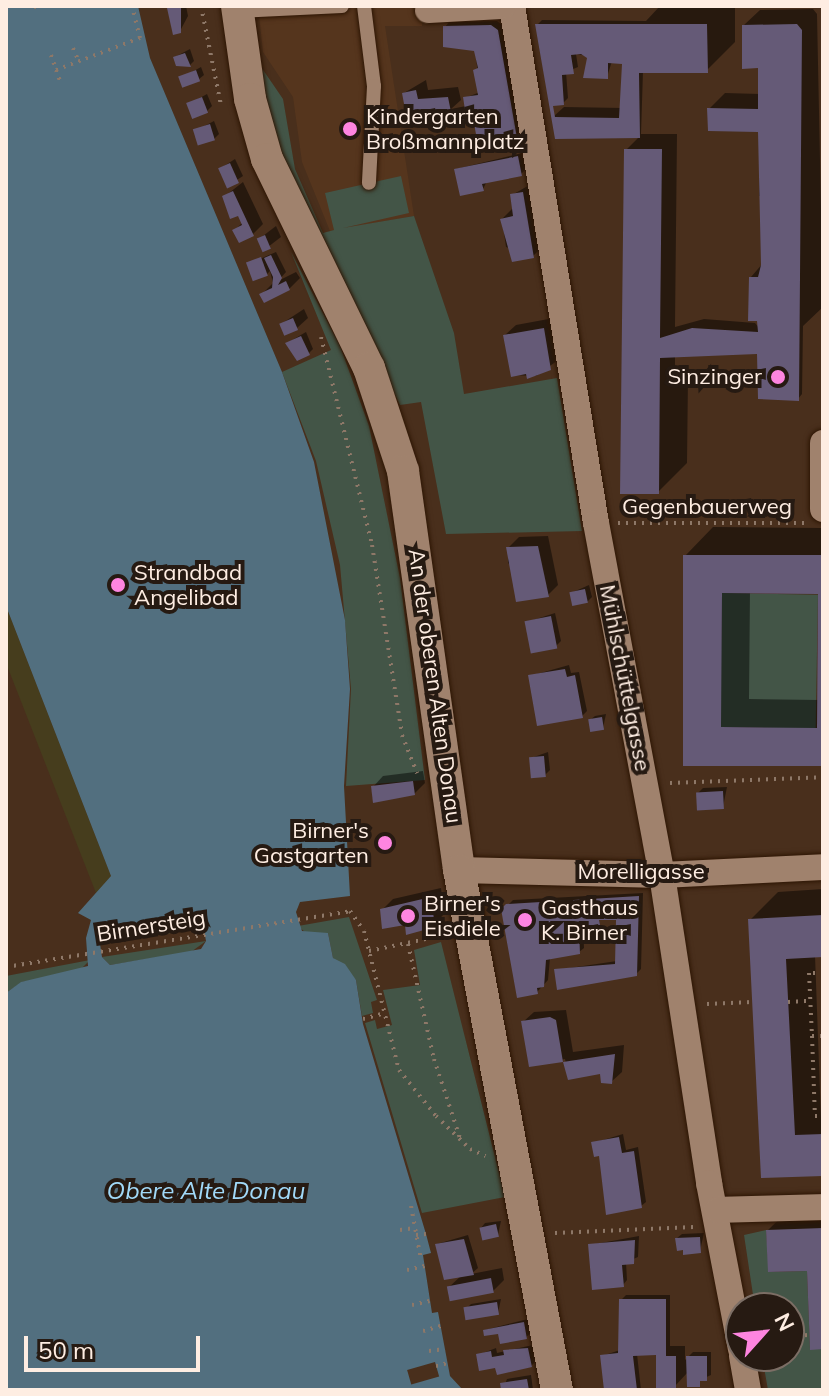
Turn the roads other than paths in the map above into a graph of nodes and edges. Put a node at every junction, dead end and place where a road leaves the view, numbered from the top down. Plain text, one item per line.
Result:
1 (342, 6) edge
2 (364, 6) edge
3 (502, 6) edge
4 (512, 6) edge
5 (237, 8) edge
6 (428, 10) dead end
7 (369, 183) dead end
8 (823, 443) edge
9 (822, 508) edge
10 (823, 867) edge
11 (459, 870) junction
12 (662, 875) junction
13 (823, 1207) edge
14 (718, 1210) junction
15 (732, 1292) edge
16 (557, 1390) edge

1 - 2 lane
1 - 5 lane
2 - 7 lane
3 - 6 street
4 - 12 street, Mühlschüttelgasse
5 - 11 street, An der oberen Alten Donau
8 - 9 street
10 - 12 street, Morelligasse
11 - 12 street, Morelligasse
11 - 16 street, An der oberen Alten Donau
12 - 14 street, Mühlschüttelgasse
13 - 14 street
14 - 15 street, Mühlschüttelgasse

